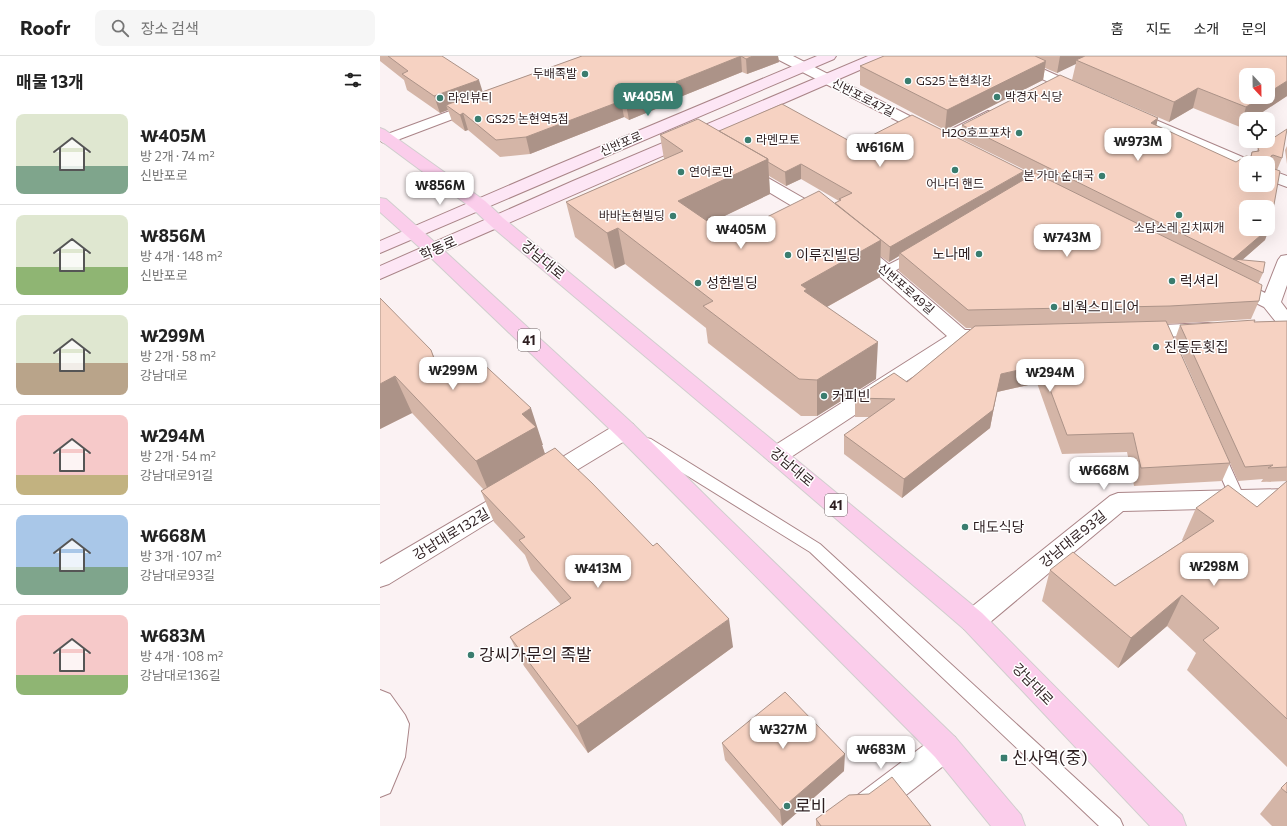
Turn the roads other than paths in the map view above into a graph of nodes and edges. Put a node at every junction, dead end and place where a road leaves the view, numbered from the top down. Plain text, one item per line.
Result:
1 (782, 56) edge
2 (829, 56) edge
3 (880, 56) edge
4 (1003, 56) edge
5 (803, 67) junction
6 (1071, 74) dead end
7 (826, 79) junction
8 (1057, 80) junction
9 (1043, 88) edge
10 (1093, 96) edge
11 (491, 100) edge
12 (1115, 106) edge
13 (1000, 110) edge
14 (383, 136) edge
15 (1239, 161) edge
16 (731, 163) edge
17 (1275, 177) edge
18 (1287, 182) edge
19 (380, 203) edge
20 (479, 205) junction
21 (497, 222) junction
22 (413, 234) junction
23 (926, 247) edge
24 (380, 248) edge
25 (433, 250) junction
26 (1287, 260) edge
27 (886, 270) junction
28 (380, 273) edge
29 (1222, 279) edge
30 (1271, 303) junction
31 (1287, 323) edge
32 (1264, 326) edge
33 (1225, 328) edge
34 (1125, 333) edge
35 (1007, 336) edge
36 (960, 337) junction
37 (625, 430) junction
38 (1212, 441) edge
39 (777, 455) junction
40 (1287, 498) edge
41 (1238, 499) junction
42 (380, 577) edge
43 (972, 621) junction
44 (380, 704) edge
45 (945, 747) junction
46 (380, 783) edge
47 (1164, 821) edge
48 (842, 826) edge
49 (1010, 826) edge
50 (1113, 826) edge

1 - 5 street, 신반포로47길
2 - 5 main road, 신반포로
3 - 7 main road, 신반포로
4 - 8 street
5 - 7 street, 신반포로47길
5 - 20 main road, 신반포로
6 - 8 street
7 - 13 street, 신반포로47길
7 - 21 main road, 신반포로
8 - 9 street
8 - 10 street
11 - 14 street, 강남대로
12 - 15 street
14 - 20 main road, 강남대로 / 41
16 - 27 street, 신반포로49길
17 - 18 street
19 - 22 main road, 41
20 - 21 main road, 강남대로 / 41
20 - 22 main road, 신반포로
21 - 25 main road, 학동로
21 - 39 main road, 강남대로 / 41
22 - 24 main road, 학동로
22 - 25 main road, 41
23 - 27 lane
25 - 28 main road, 학동로
25 - 37 main road, 41
26 - 30 street
27 - 36 street, 신반포로49길
29 - 30 street
30 - 31 street
31 - 32 street
33 - 34 street
35 - 36 street
36 - 39 street
37 - 42 street, 강남대로132길
37 - 45 main road, 41
37 - 50 lane
38 - 41 lane
39 - 43 main road, 강남대로 / 41
40 - 41 street, 강남대로93길
41 - 43 street, 강남대로93길
43 - 47 main road, 강남대로 / 41
44 - 46 street
45 - 48 street
45 - 49 main road, 41

